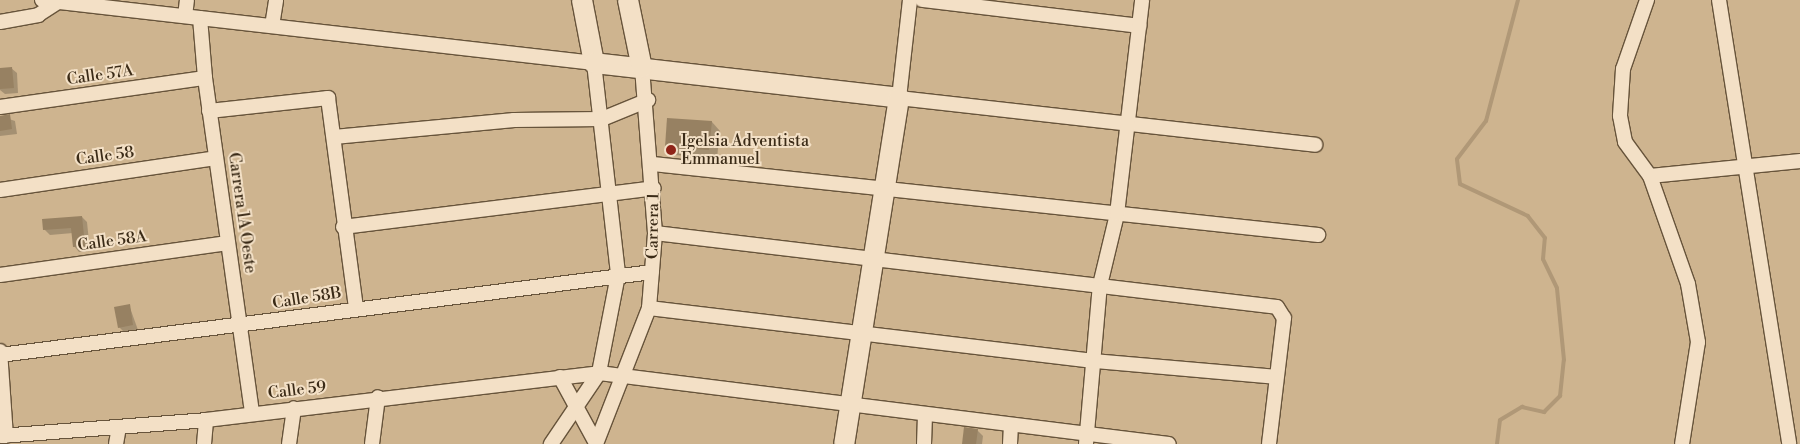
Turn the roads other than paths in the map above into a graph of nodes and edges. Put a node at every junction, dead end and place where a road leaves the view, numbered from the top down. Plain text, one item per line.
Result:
1 (42, 0) edge
2 (187, 0) edge
3 (276, 0) edge
4 (582, 0) edge
5 (628, 0) edge
6 (910, 0) edge
7 (922, 0) edge
8 (1142, 0) edge
9 (1647, 0) edge
10 (1719, 0) edge
11 (58, 2) junction
12 (87, 3) edge
13 (185, 16) junction
14 (200, 18) junction
15 (0, 22) edge
16 (272, 26) junction
17 (1139, 26) junction
18 (594, 63) junction
19 (642, 68) junction
20 (204, 78) junction
21 (899, 98) junction
22 (648, 100) junction
23 (0, 107) edge
24 (209, 111) junction
25 (602, 119) junction
26 (1126, 123) junction
27 (334, 137) junction
28 (1315, 145) dead end
29 (216, 158) junction
30 (1800, 161) edge
31 (653, 164) junction
32 (1746, 166) junction
33 (1650, 176) junction
34 (654, 188) junction
35 (884, 189) junction
36 (0, 190) edge
37 (612, 195) junction
38 (1117, 214) junction
39 (343, 227) junction
40 (655, 233) junction
41 (1318, 235) dead end
42 (228, 243) junction
43 (873, 257) junction
44 (652, 272) junction
45 (0, 274) edge
46 (618, 275) junction
47 (1100, 285) junction
48 (648, 308) junction
49 (356, 309) junction
50 (240, 326) junction
51 (861, 332) junction
52 (0, 351) edge
53 (0, 355) edge
54 (1094, 361) junction
55 (599, 372) junction
56 (560, 377) junction
57 (1276, 377) junction
58 (625, 378) junction
59 (378, 397) junction
60 (575, 404) junction
61 (849, 406) junction
62 (294, 408) junction
63 (252, 413) junction
64 (925, 414) junction
65 (206, 420) junction
66 (1011, 426) junction
67 (119, 427) junction
68 (3, 436) edge
69 (28, 440) edge
70 (1086, 440) edge
71 (596, 443) edge
72 (116, 444) edge
73 (204, 444) edge
74 (289, 444) edge
75 (372, 444) edge
76 (551, 444) edge
77 (844, 444) edge
78 (924, 444) edge
79 (1010, 444) edge
80 (1168, 444) edge
81 (1269, 444) edge
82 (1682, 444) edge
83 (1788, 444) edge

1 - 11 street
2 - 13 street
3 - 16 street
4 - 18 street
5 - 19 street, Carrera 1
6 - 21 street
7 - 17 street
8 - 17 street
9 - 33 street
10 - 32 street
11 - 12 street
11 - 15 street
12 - 13 street
13 - 14 street
14 - 16 street
14 - 20 street, Carrera 1A Oeste
16 - 18 street
17 - 26 street
18 - 19 street
18 - 25 street
19 - 21 street
19 - 22 street, Carrera 1
20 - 23 street, Calle 57A
20 - 24 street, Carrera 1A Oeste
21 - 26 street
21 - 35 street
22 - 25 street
22 - 31 street, Carrera 1
24 - 27 street
24 - 29 street, Carrera 1A Oeste
25 - 27 street
25 - 37 street
26 - 28 street
26 - 38 street
27 - 39 street
29 - 36 street, Calle 58
29 - 42 street, Carrera 1A Oeste
30 - 32 street
31 - 34 street, Carrera 1
31 - 35 street
32 - 33 street
32 - 83 street
33 - 82 street
34 - 37 street
34 - 40 street, Carrera 1
35 - 38 street
35 - 43 street
37 - 39 street
37 - 46 street
38 - 41 street
38 - 47 street
39 - 49 street
40 - 43 street
40 - 44 street, Carrera 1
42 - 45 street, Calle 58A
42 - 50 street, Carrera 1A Oeste
43 - 47 street
43 - 51 street
44 - 46 street, Calle 58B
44 - 48 street, Carrera 1
46 - 49 street, Calle 58B
46 - 55 street
47 - 54 street
47 - 57 street
48 - 51 street
48 - 58 street, Carrera 1
49 - 50 street, Calle 58B
50 - 53 street, Calle 58B
50 - 63 street, Carrera 1A Oeste
51 - 54 street
51 - 61 street
52 - 53 street
53 - 68 street
54 - 57 street
54 - 70 street
55 - 56 street, Calle 59
55 - 58 street
55 - 60 street
56 - 59 street, Calle 59
56 - 60 street
57 - 81 street
58 - 61 street
58 - 71 street, Carrera 1
59 - 62 street, Calle 59
59 - 75 street
60 - 71 street
60 - 76 street
61 - 64 street
61 - 77 street
62 - 63 street, Calle 59
62 - 74 street
63 - 65 street, Calle 59
64 - 66 street
64 - 78 street
65 - 67 street, Calle 59
65 - 73 street
66 - 70 street
66 - 79 street
67 - 69 street, Calle 59
67 - 72 street
68 - 69 street, Calle 59
70 - 80 street

